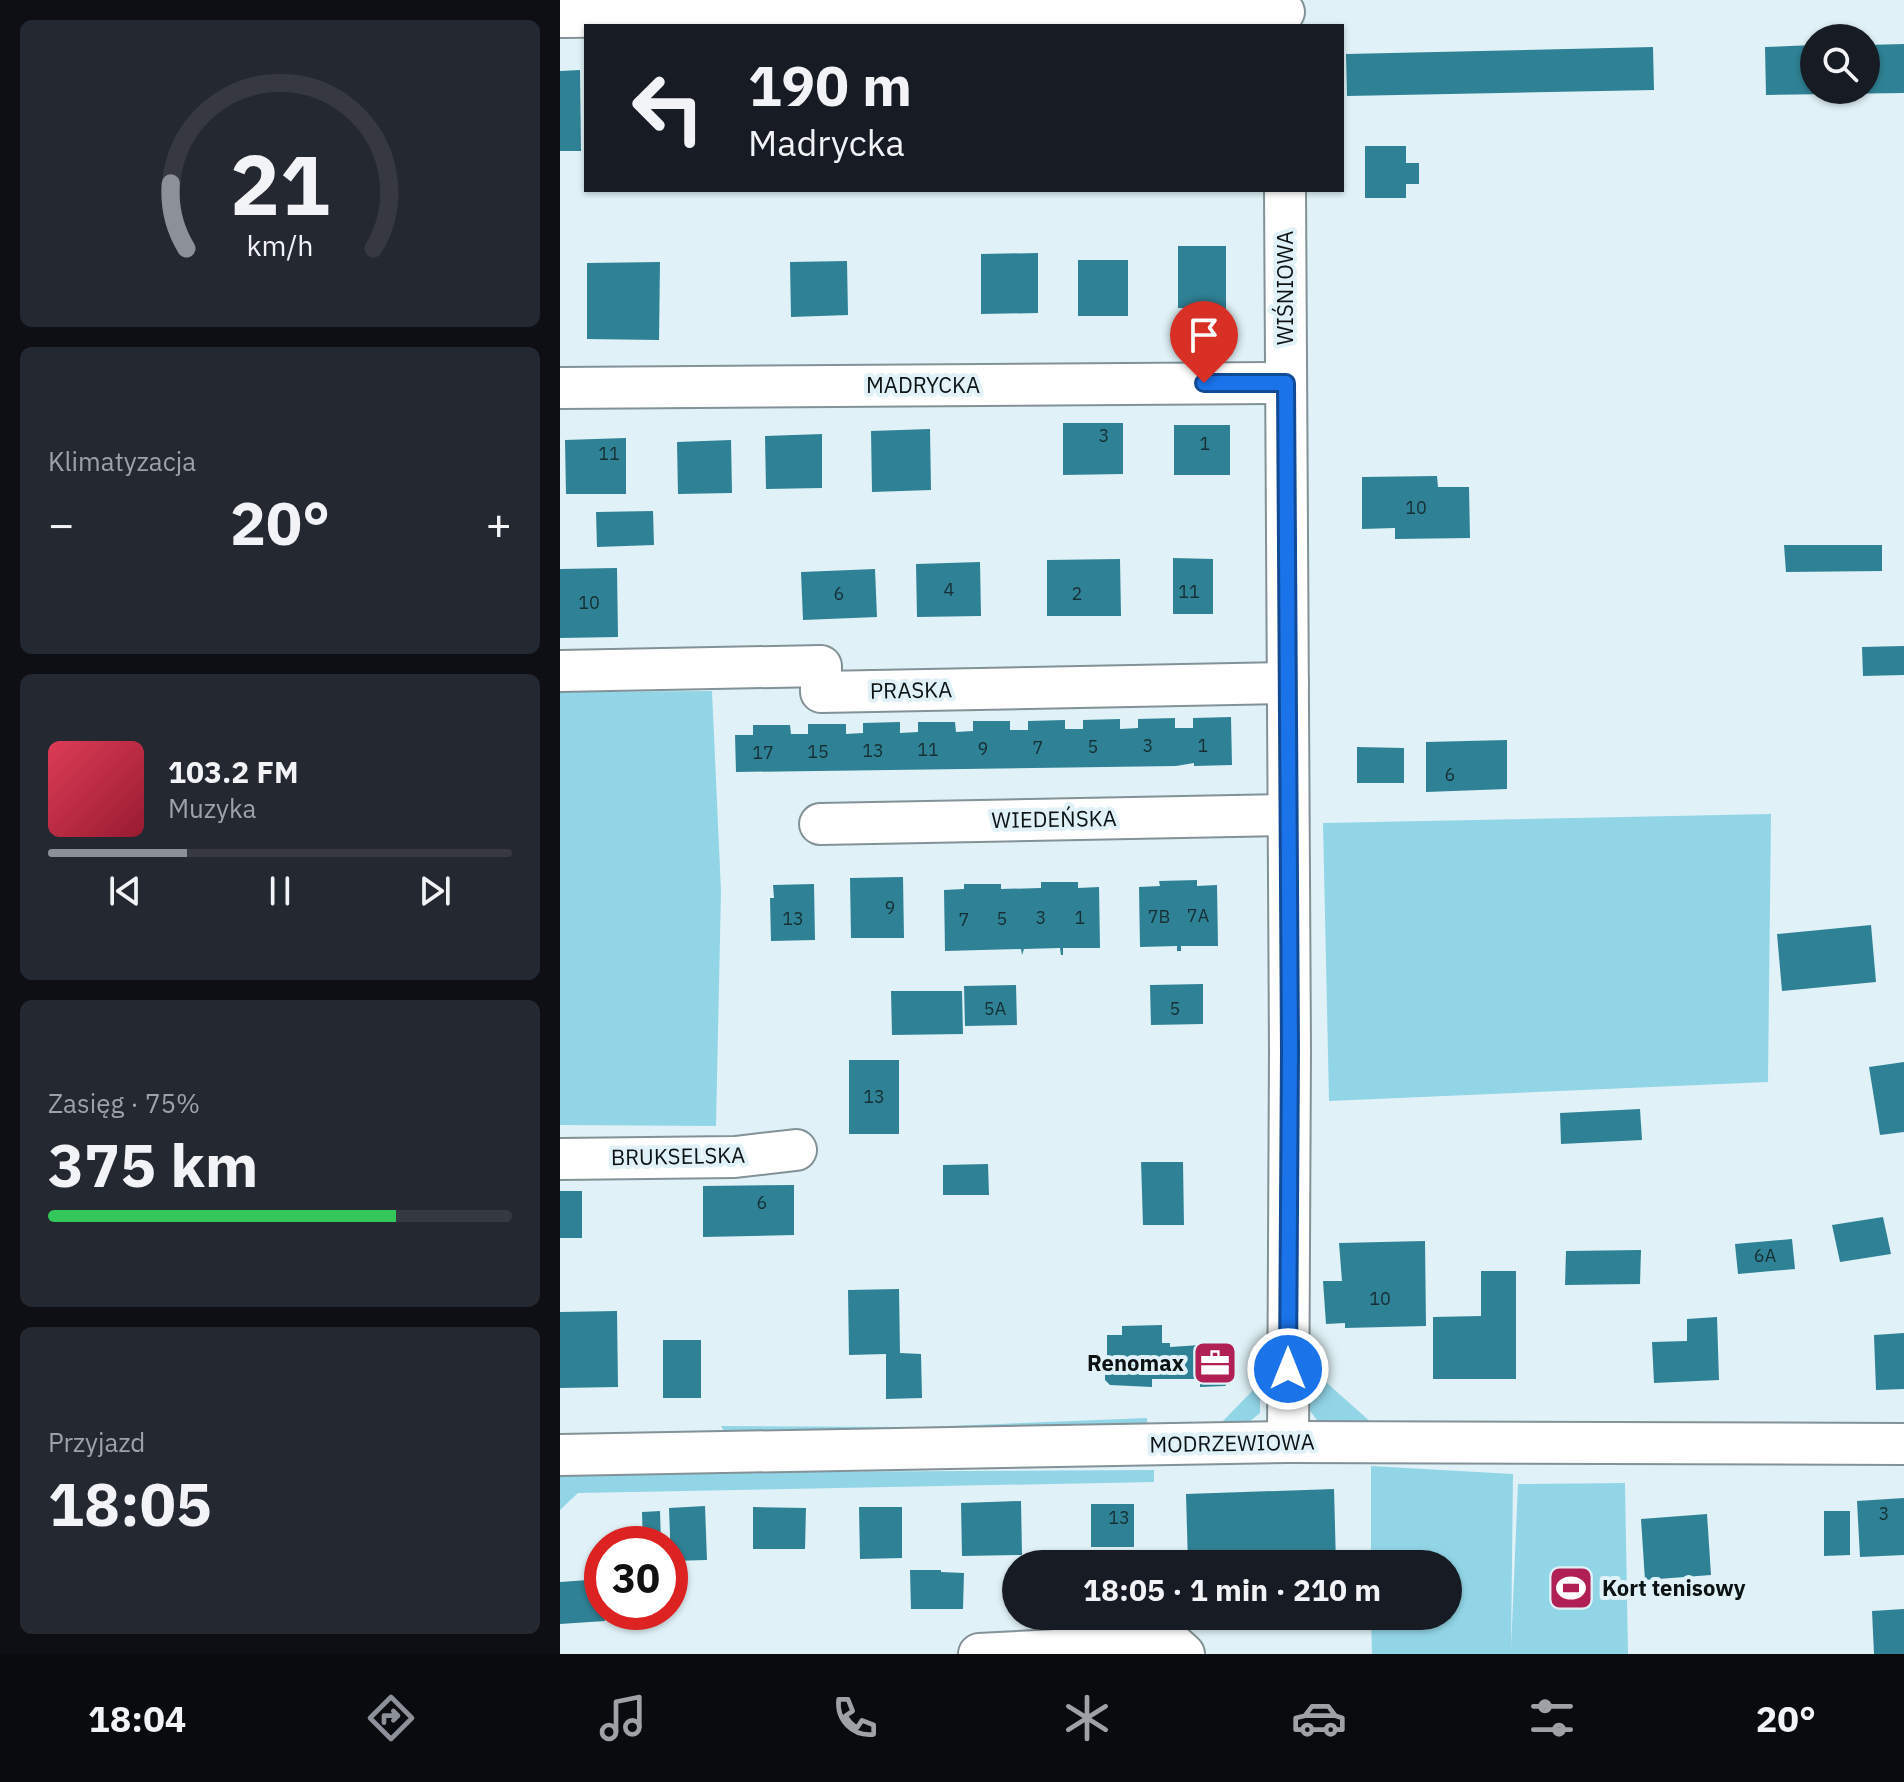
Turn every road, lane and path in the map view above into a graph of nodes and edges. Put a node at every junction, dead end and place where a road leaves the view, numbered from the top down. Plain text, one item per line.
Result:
1 (1284, 13) edge
2 (560, 17) edge
3 (1285, 192) edge
4 (1286, 383) junction
5 (560, 388) edge
6 (560, 671) edge
7 (1288, 683) junction
8 (1288, 815) junction
9 (820, 824) dead end
10 (796, 1150) dead end
11 (560, 1159) edge
12 (1288, 1442) junction
13 (1904, 1444) edge
14 (560, 1455) edge
15 (979, 1654) edge
16 (1184, 1654) edge

1 - 2 street
3 - 4 street, WIŚNIOWA
4 - 5 street, MADRYCKA
4 - 7 street, WIŚNIOWA
6 - 7 street, PRASKA
7 - 8 street, WIŚNIOWA
8 - 9 street, WIEDEŃSKA
8 - 12 street, WIŚNIOWA
10 - 11 street, BRUKSELSKA
12 - 13 street, MODRZEWIOWA
12 - 14 street, MODRZEWIOWA
15 - 16 street

